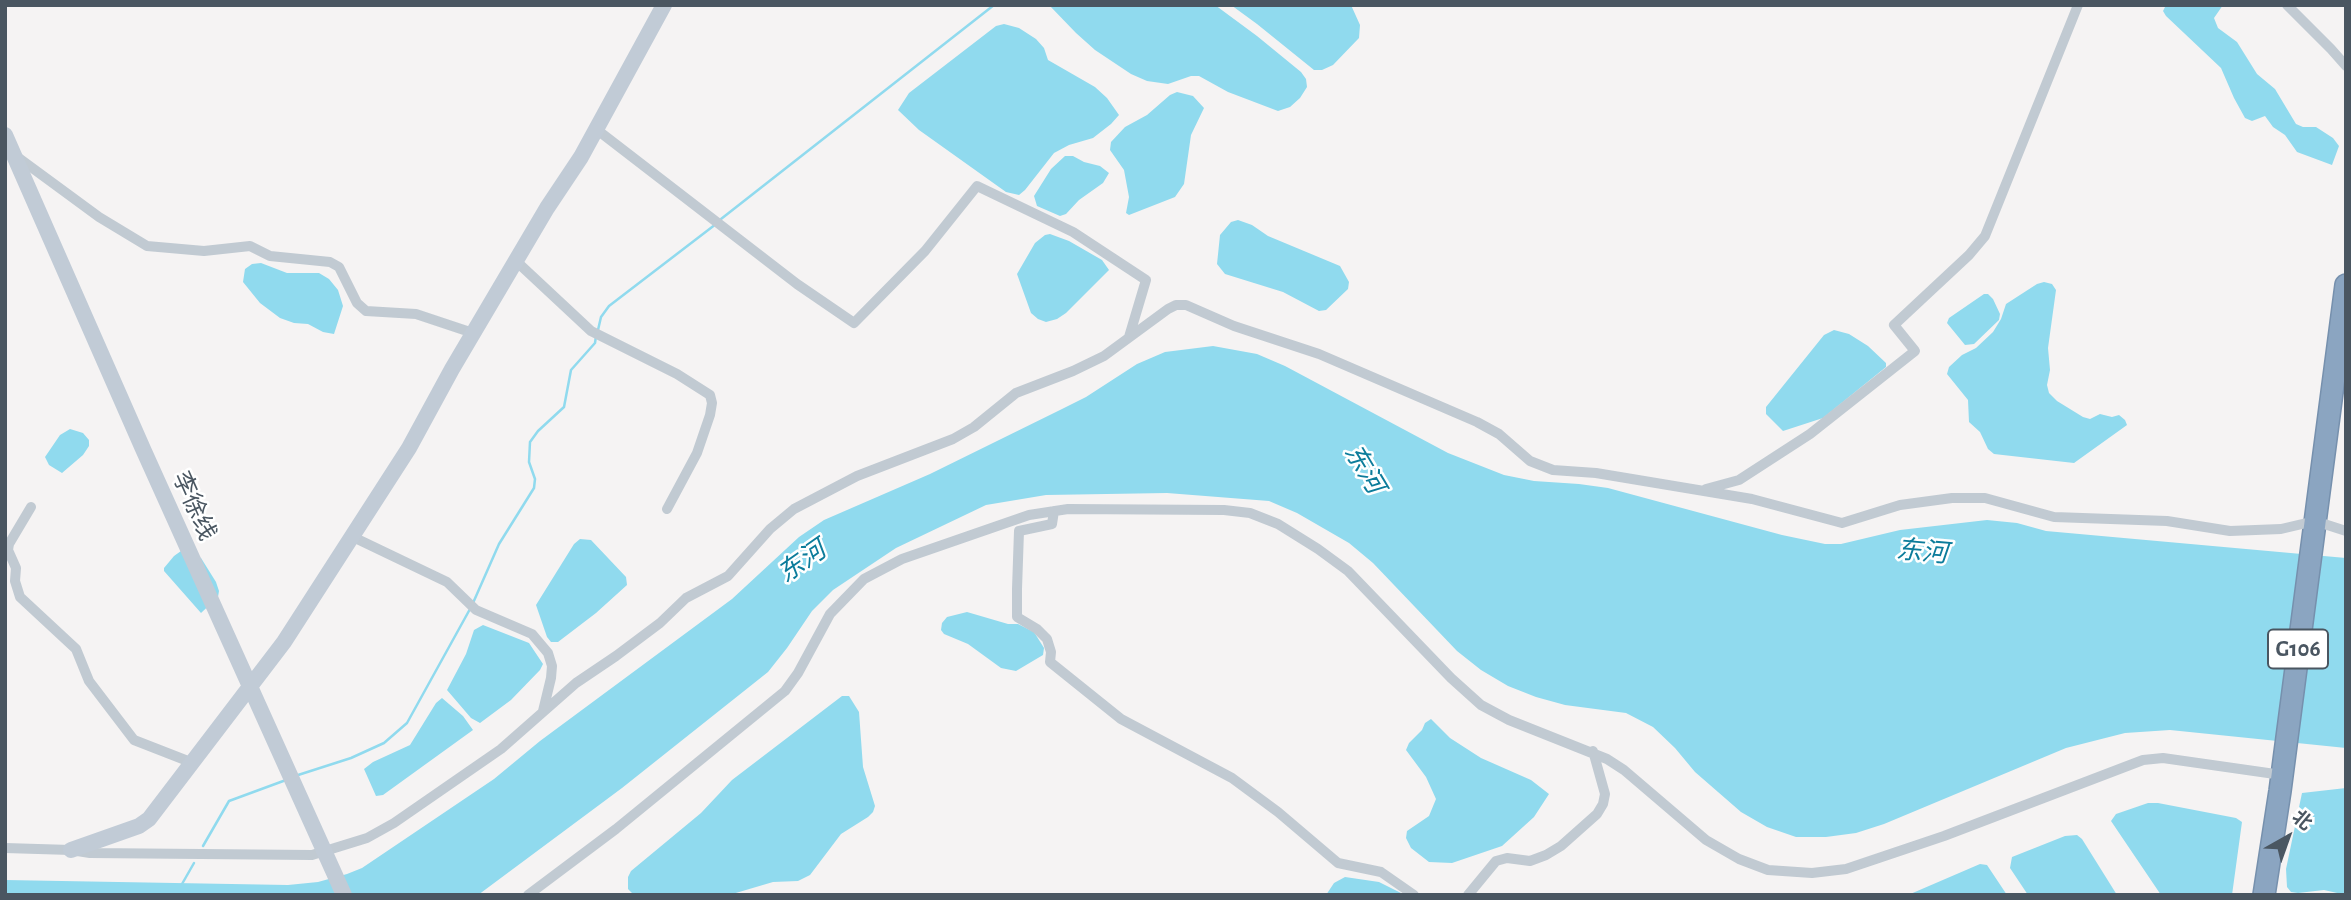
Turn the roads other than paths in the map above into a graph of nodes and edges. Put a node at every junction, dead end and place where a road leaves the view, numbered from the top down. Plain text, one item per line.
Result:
1 (664, 5) edge
2 (2078, 5) edge
3 (2287, 5) edge
4 (2346, 66) edge
5 (596, 130) junction
6 (5, 135) edge
7 (5, 148) edge
8 (516, 261) junction
9 (2346, 285) edge
10 (473, 333) junction
11 (1129, 337) junction
12 (1700, 490) junction
13 (31, 507) dead end
14 (667, 509) dead end
15 (1054, 510) junction
16 (2314, 528) junction
17 (2346, 531) edge
18 (354, 537) junction
19 (542, 714) junction
20 (1592, 751) junction
21 (193, 763) junction
22 (2283, 768) junction
23 (5, 848) edge
24 (71, 850) junction
25 (344, 895) edge
26 (528, 895) edge
27 (1414, 895) edge
28 (1468, 895) edge
29 (2264, 895) edge

1 - 5 street
2 - 12 street
3 - 4 street
5 - 8 street
5 - 11 street
6 - 25 street, 李徐线
7 - 10 street
8 - 10 street
8 - 14 street
9 - 16 highway, G106
10 - 18 street
11 - 12 street
11 - 19 street
12 - 16 street
13 - 21 street
15 - 20 street
15 - 26 street
15 - 27 street
16 - 17 street
16 - 22 highway, G106
18 - 19 street
18 - 21 street
19 - 24 street
20 - 22 street
20 - 28 street
21 - 24 street
22 - 29 highway, G106
23 - 24 street

